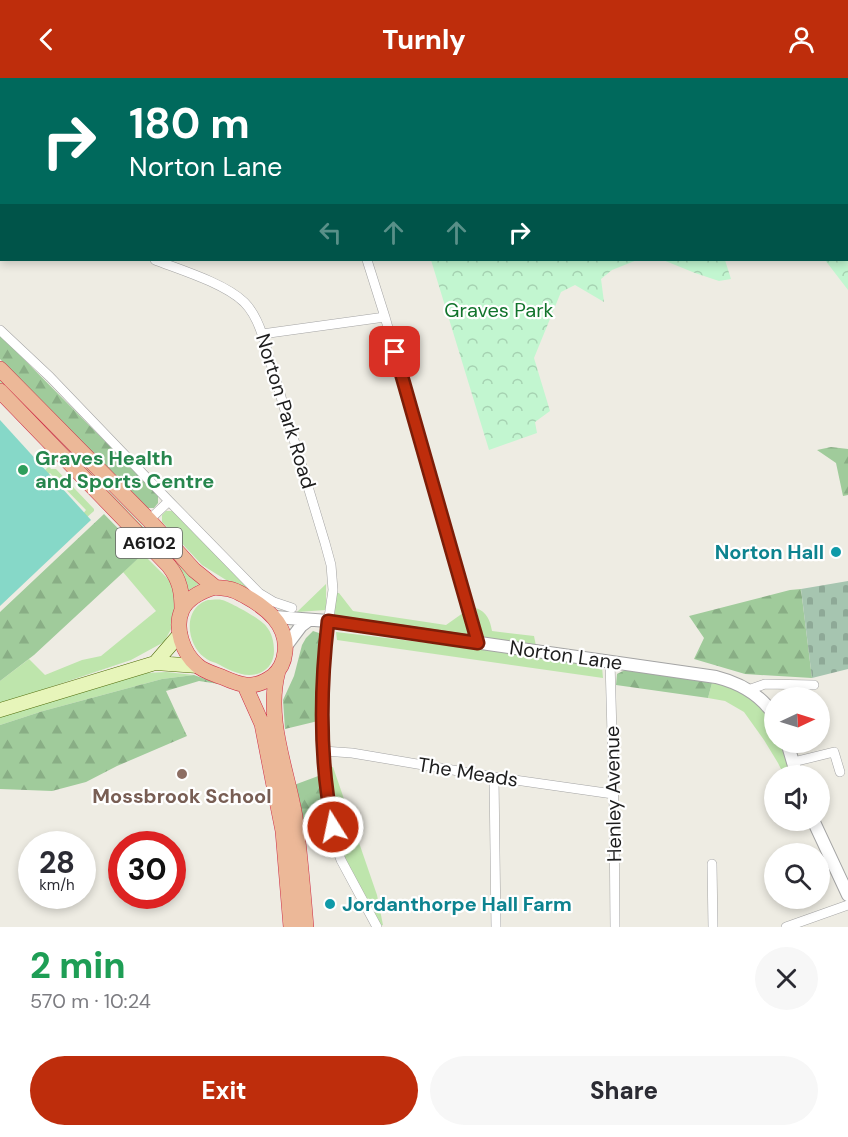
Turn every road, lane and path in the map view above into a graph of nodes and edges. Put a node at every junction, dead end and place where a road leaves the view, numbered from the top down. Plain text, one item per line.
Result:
1 (160, 261) edge
2 (366, 261) edge
3 (385, 317) junction
4 (0, 330) edge
5 (262, 334) junction
6 (0, 369) edge
7 (0, 391) edge
8 (169, 501) junction
9 (149, 520) junction
10 (215, 587) junction
11 (292, 608) dead end
12 (182, 610) junction
13 (275, 617) junction
14 (309, 620) junction
15 (328, 621) junction
16 (180, 634) junction
17 (478, 643) junction
18 (286, 646) junction
19 (610, 661) junction
20 (155, 663) junction
21 (198, 666) junction
22 (278, 671) junction
23 (245, 686) junction
24 (794, 686) joint
25 (814, 686) dead end
26 (748, 690) junction
27 (764, 703) edge
28 (0, 710) edge
29 (323, 751) junction
30 (790, 753) edge
31 (793, 762) junction
32 (794, 765) edge
33 (840, 772) dead end
34 (494, 777) junction
35 (613, 794) junction
36 (818, 831) edge
37 (712, 864) dead end
38 (848, 895) edge
39 (848, 905) edge
40 (291, 927) edge
41 (306, 927) edge
42 (377, 927) edge
43 (496, 927) edge
44 (615, 927) edge
45 (713, 927) edge
46 (786, 927) edge

1 - 5 street, Norton Park Road
2 - 3 street
3 - 5 street
3 - 17 street
4 - 8 street
5 - 15 street, Norton Park Road
6 - 9 highway, A6102
7 - 12 highway, A6102
8 - 9 street
8 - 11 street
9 - 10 highway, A6102
10 - 12 highway
10 - 13 highway
12 - 16 highway
13 - 14 street, Norton Lane
13 - 18 highway
14 - 15 street, Norton Lane
14 - 18 street
15 - 17 street, Norton Lane
15 - 29 street, Norton Park Road
16 - 20 main road
16 - 21 highway
17 - 19 street, Norton Lane
18 - 22 highway
19 - 26 street, Norton Lane
19 - 35 street, Henley Avenue
20 - 21 main road
20 - 28 main road
21 - 23 highway
22 - 23 highway
22 - 41 highway
23 - 40 highway
24 - 25 street
24 - 26 street
26 - 27 street, Norton Lane
29 - 34 street, The Meads
29 - 42 street, Norton Park Road
30 - 31 street
31 - 32 street
31 - 33 street
34 - 35 street, The Meads
34 - 43 street
35 - 44 street, Henley Avenue
36 - 38 street
37 - 45 street
39 - 46 street

